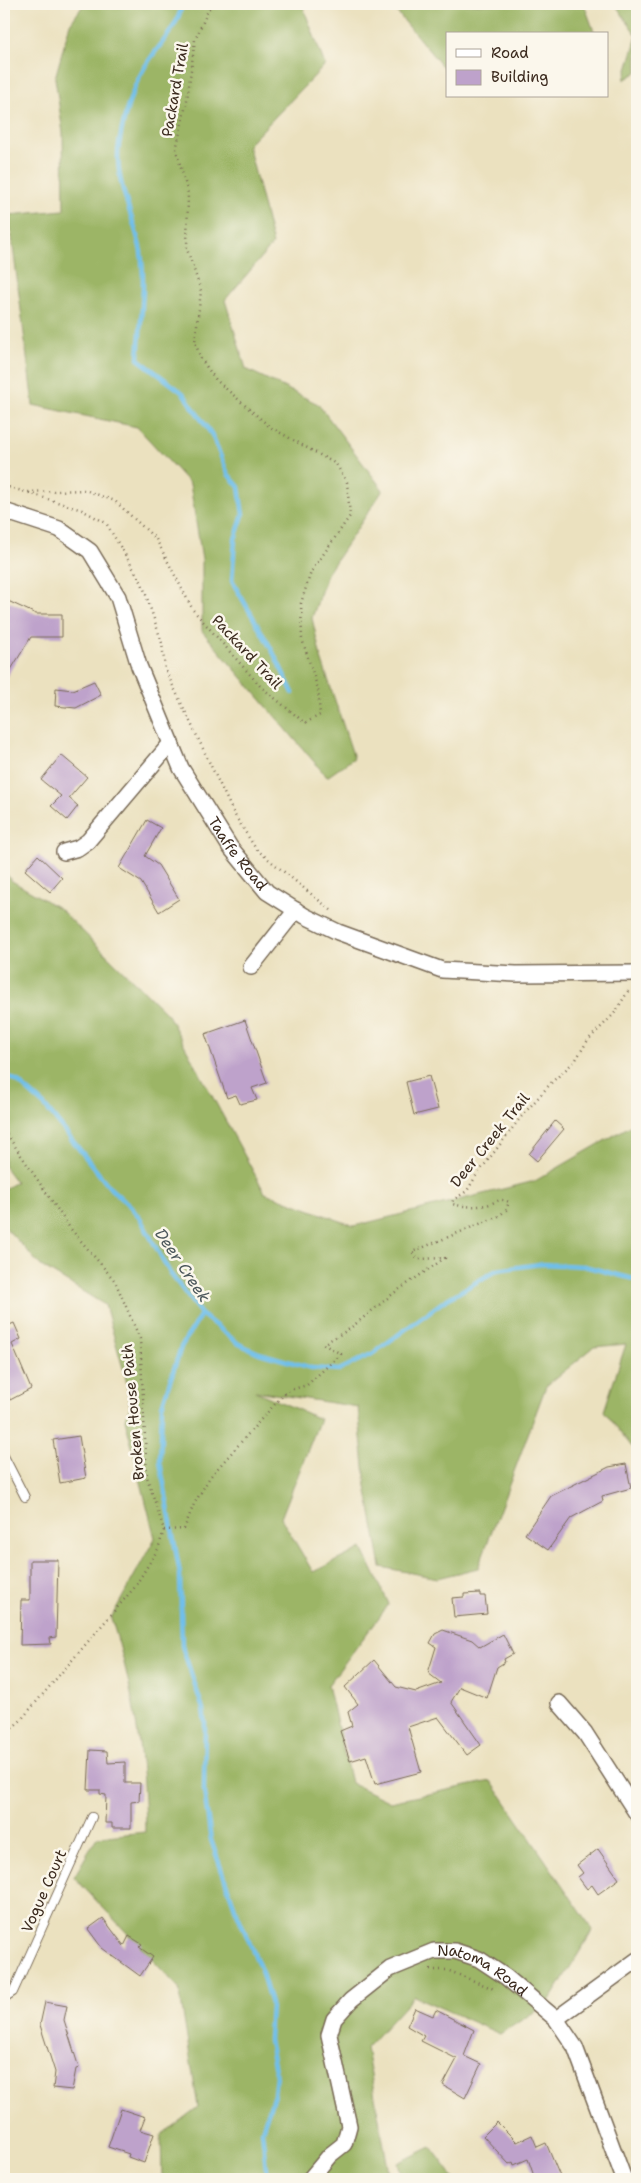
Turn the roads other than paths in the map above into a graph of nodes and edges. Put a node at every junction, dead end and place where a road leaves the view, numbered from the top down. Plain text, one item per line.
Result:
1 (4, 511) edge
2 (171, 743) junction
3 (64, 852) dead end
4 (296, 910) junction
5 (251, 967) dead end
6 (635, 977) edge
7 (4, 1456) edge
8 (25, 1497) dead end
9 (559, 1703) dead end
10 (637, 1814) edge
11 (92, 1817) dead end
12 (637, 1960) edge
13 (4, 1998) edge
14 (556, 2020) junction
15 (637, 2174) edge
16 (310, 2179) edge
17 (624, 2179) edge
18 (629, 2179) edge

1 - 2 street, Taaffe Road
2 - 3 street
2 - 4 street, Taaffe Road
4 - 5 street
4 - 6 street, Taaffe Road
7 - 8 lane
9 - 10 street
11 - 13 lane, Vogue Court
12 - 14 street
14 - 16 street, Natoma Road
14 - 17 street, Natoma Road
15 - 18 street

